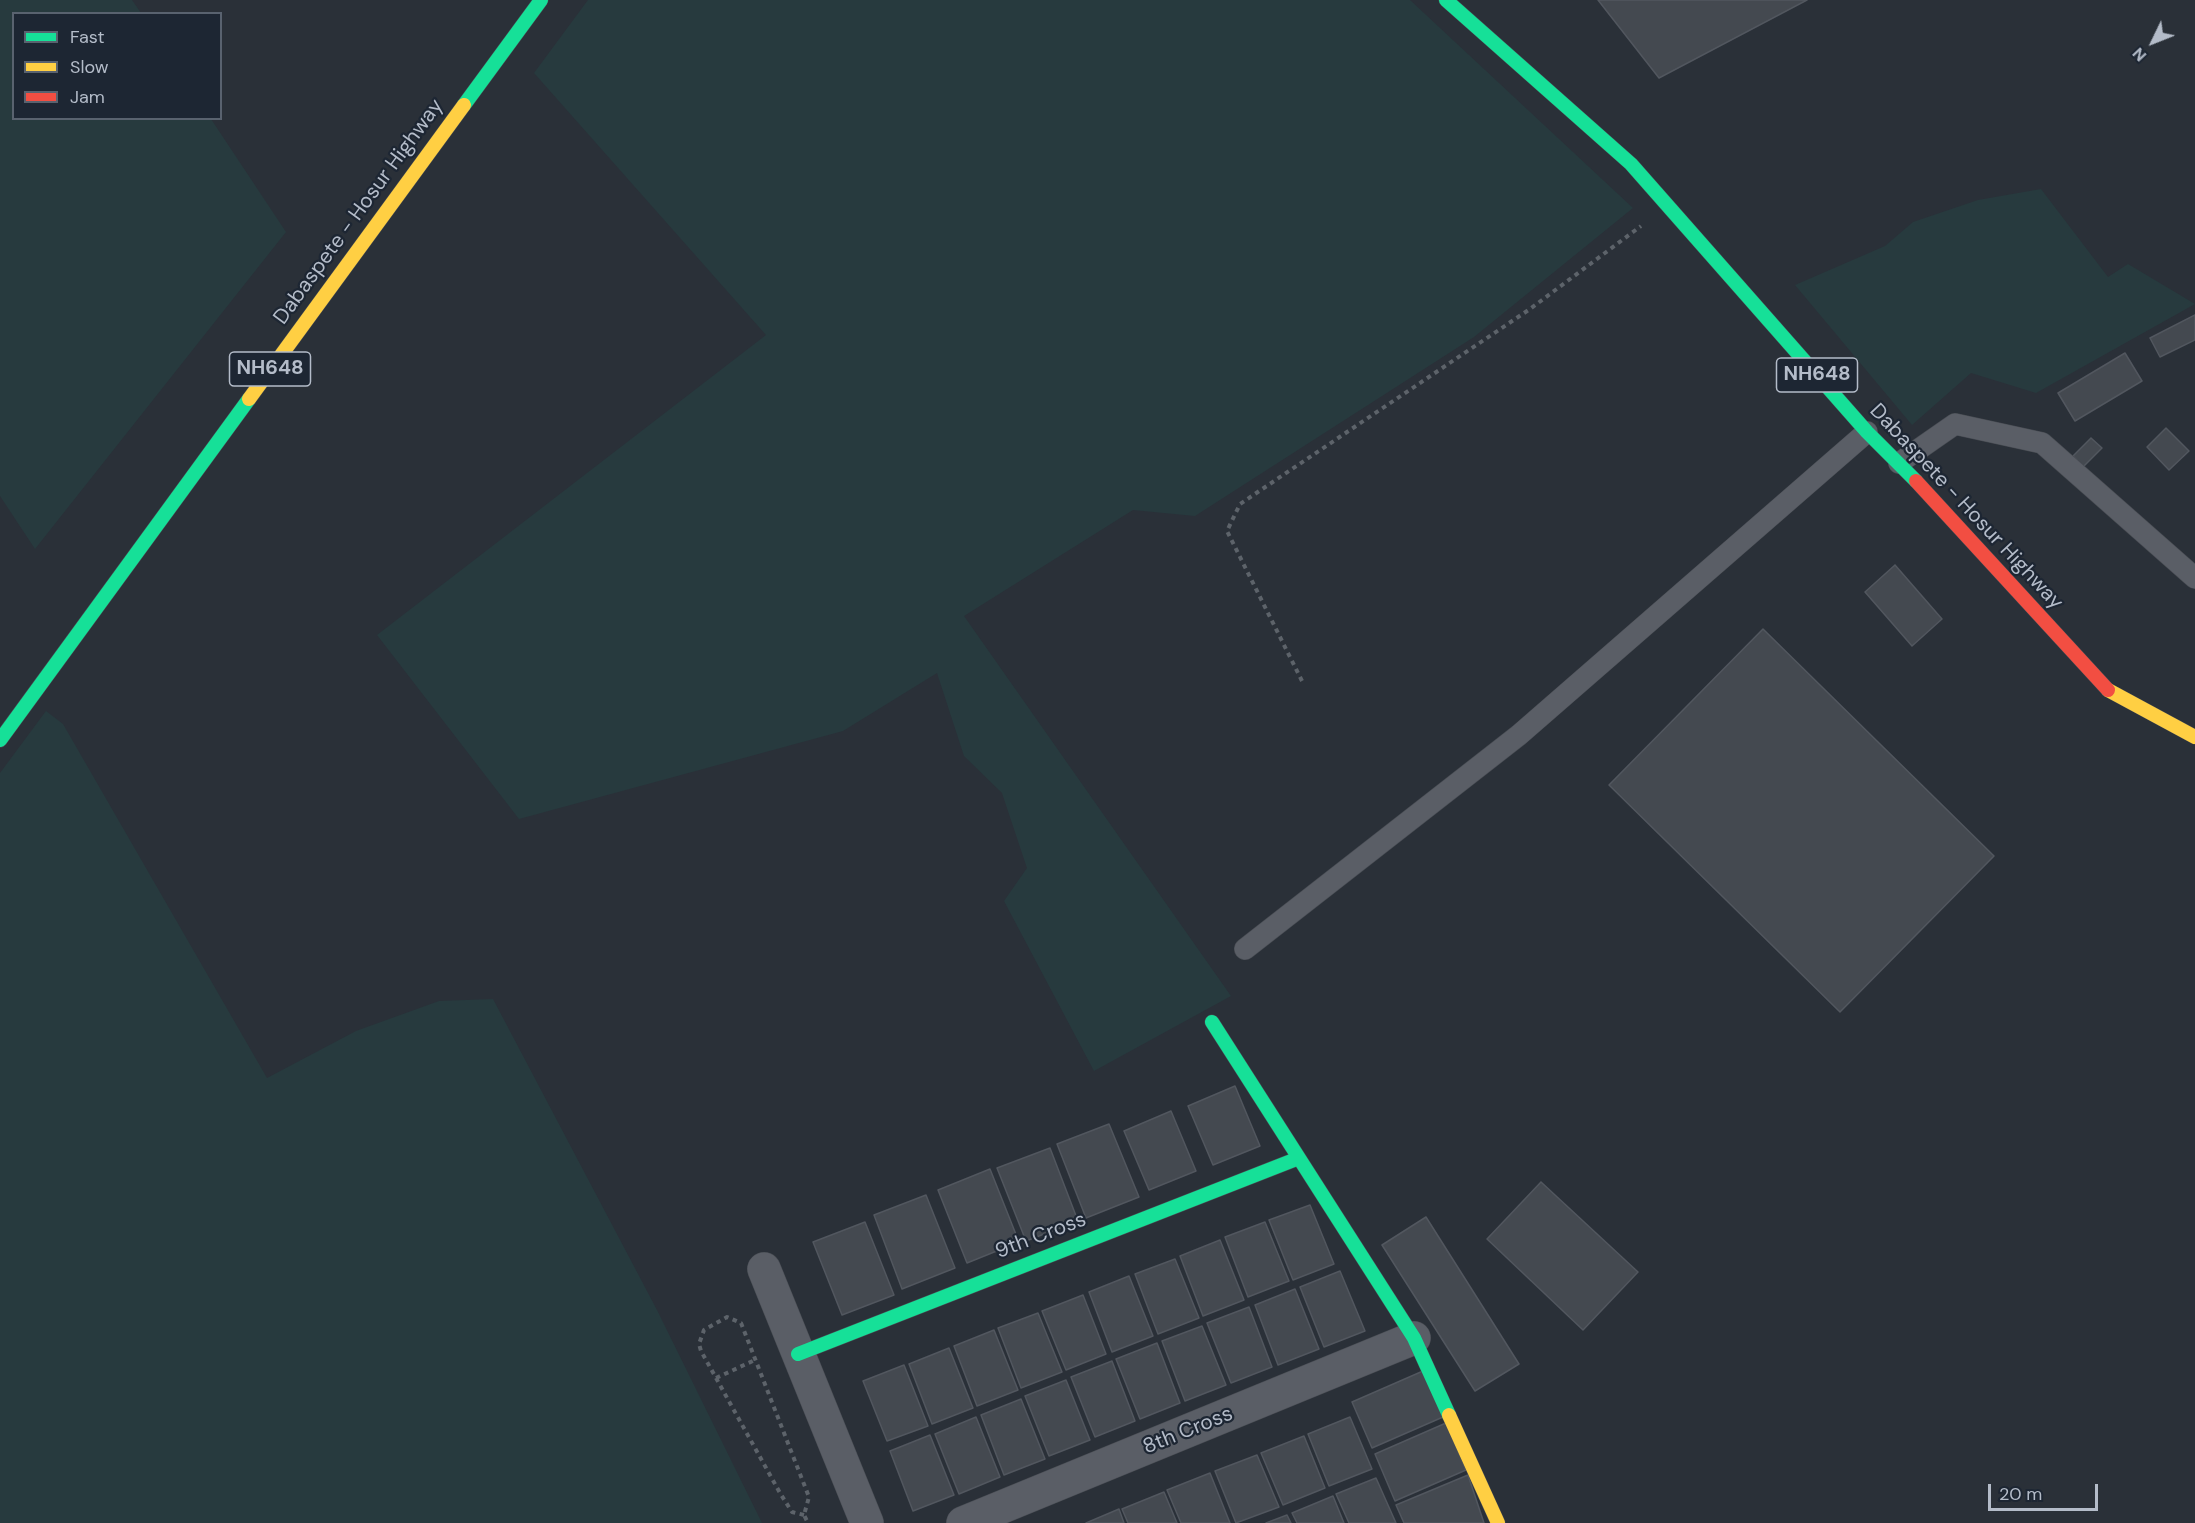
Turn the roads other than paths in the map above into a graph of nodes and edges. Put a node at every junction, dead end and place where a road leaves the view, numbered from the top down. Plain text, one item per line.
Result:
1 (541, 0) edge
2 (1446, 0) edge
3 (1867, 432) junction
4 (1899, 463) junction
5 (2195, 578) edge
6 (2195, 737) edge
7 (0, 740) edge
8 (1245, 949) dead end
9 (1212, 1022) dead end
10 (1299, 1158) junction
11 (764, 1269) dead end
12 (1414, 1338) junction
13 (798, 1354) junction
14 (867, 1523) edge
15 (963, 1523) edge
16 (1498, 1523) edge

1 - 7 main road, Dabaspete - Hosur Highway / NH648
2 - 3 main road, Dabaspete - Hosur Highway / NH648
3 - 4 main road, Dabaspete - Hosur Highway / NH648
3 - 8 lane
4 - 5 lane
4 - 6 main road, Dabaspete - Hosur Highway / NH648
9 - 10 main road
10 - 12 main road
10 - 13 main road, 9th Cross
11 - 13 street
12 - 15 street, 8th Cross
12 - 16 main road
13 - 14 street

